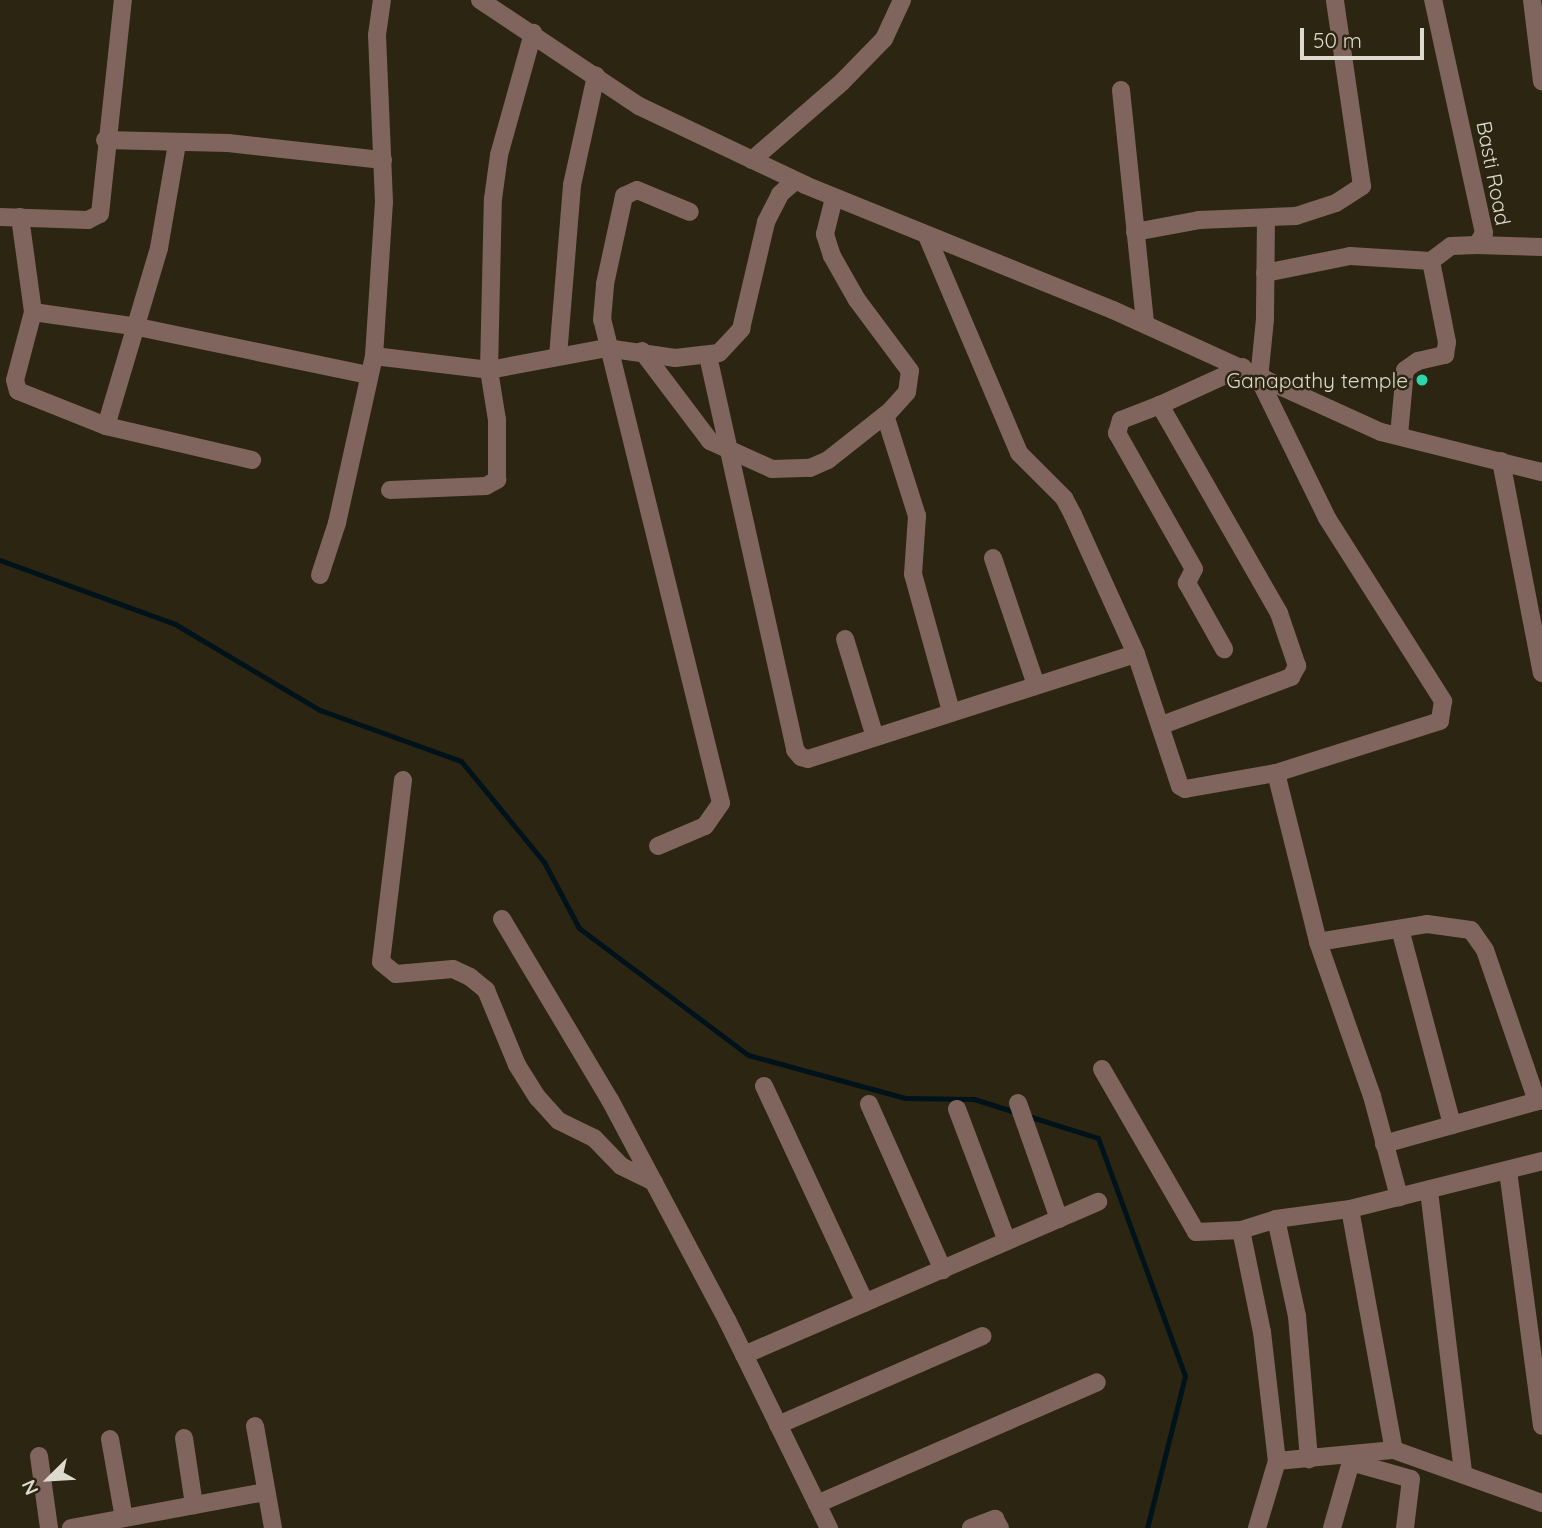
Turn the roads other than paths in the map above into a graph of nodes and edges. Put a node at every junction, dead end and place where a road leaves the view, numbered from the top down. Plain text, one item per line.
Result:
1 (123, 0) edge
2 (382, 0) edge
3 (480, 0) edge
4 (902, 0) edge
5 (1335, 0) edge
6 (1433, 0) edge
7 (1532, 0) edge
8 (534, 33) junction
9 (596, 76) junction
10 (1542, 81) edge
11 (1121, 90) dead end
12 (105, 140) junction
13 (177, 144) junction
14 (383, 160) junction
15 (752, 160) junction
16 (795, 181) junction
17 (834, 197) junction
18 (690, 212) dead end
19 (0, 217) edge
20 (20, 217) junction
21 (1266, 218) junction
22 (1135, 232) junction
23 (927, 236) junction
24 (1478, 245) junction
25 (1542, 247) edge
26 (1431, 261) junction
27 (1265, 273) junction
28 (33, 312) junction
29 (1145, 324) junction
30 (138, 327) junction
31 (606, 348) junction
32 (642, 351) junction
33 (374, 356) junction
34 (558, 356) junction
35 (708, 356) junction
36 (1243, 367) junction
37 (489, 370) junction
38 (368, 375) junction
39 (1259, 379) junction
40 (1160, 405) junction
41 (885, 415) junction
42 (106, 426) junction
43 (1399, 435) junction
44 (727, 452) junction
45 (252, 460) dead end
46 (1501, 461) junction
47 (1542, 472) edge
48 (390, 490) dead end
49 (993, 558) dead end
50 (320, 575) dead end
51 (845, 639) dead end
52 (1224, 649) dead end
53 (1136, 654) junction
54 (1542, 673) edge
55 (1036, 685) junction
56 (951, 711) junction
57 (1162, 725) junction
58 (874, 734) junction
59 (1276, 773) junction
60 (403, 780) dead end
61 (659, 846) dead end
62 (502, 919) dead end
63 (1400, 929) junction
64 (1318, 942) junction
65 (1102, 1069) dead end
66 (764, 1086) dead end
67 (1540, 1101) edge
68 (1018, 1103) dead end
69 (869, 1104) dead end
70 (957, 1110) dead end
71 (1452, 1125) junction
72 (1384, 1144) junction
73 (1542, 1161) edge
74 (1507, 1171) junction
75 (654, 1182) junction
76 (1429, 1191) junction
77 (1399, 1197) junction
78 (1098, 1202) dead end
79 (1350, 1209) junction
80 (1059, 1219) junction
81 (1276, 1219) junction
82 (1241, 1230) junction
83 (1007, 1241) junction
84 (943, 1269) junction
85 (865, 1303) junction
86 (983, 1336) dead end
87 (744, 1355) junction
88 (1097, 1382) dead end
89 (778, 1425) junction
90 (255, 1426) dead end
91 (1542, 1426) edge
92 (184, 1438) dead end
93 (110, 1439) dead end
94 (1394, 1450) junction
95 (38, 1456) dead end
96 (1352, 1458) junction
97 (1309, 1459) junction
98 (1277, 1461) junction
99 (1463, 1472) junction
100 (265, 1492) junction
101 (1542, 1503) edge
102 (817, 1504) junction
103 (194, 1505) junction
104 (124, 1518) junction
105 (49, 1528) edge
106 (71, 1528) edge
107 (273, 1528) edge
108 (829, 1528) edge
109 (971, 1528) edge
110 (1000, 1528) edge
111 (1257, 1528) edge
112 (1332, 1528) edge
113 (1405, 1528) edge

1 - 12 street
2 - 14 street
3 - 8 street
4 - 15 street
5 - 21 street
6 - 24 street, Basti Road
7 - 10 street
8 - 9 street
8 - 37 street
9 - 15 street
9 - 34 street
11 - 22 street
12 - 13 street
12 - 20 street
13 - 14 street
13 - 30 street
14 - 33 street
15 - 16 street
16 - 17 street
16 - 35 street
17 - 23 street
17 - 41 street
18 - 31 street
19 - 20 street
20 - 28 street
21 - 22 street
21 - 27 street
22 - 29 street
23 - 29 street
23 - 53 street
24 - 25 street
24 - 26 street, Basti Road
26 - 27 street
26 - 43 street
27 - 39 street
28 - 30 street
28 - 42 street
29 - 36 street
30 - 38 street
30 - 42 street
31 - 32 street
31 - 34 street
31 - 61 street
32 - 35 street
32 - 44 street
33 - 37 street
33 - 38 street
34 - 37 street
35 - 44 street
36 - 39 street
36 - 40 street
37 - 48 street
38 - 50 street
39 - 43 street
39 - 59 street
40 - 52 street
40 - 57 street
41 - 44 street
41 - 56 street
42 - 45 street
43 - 46 street
44 - 58 street
46 - 47 street
46 - 54 street
49 - 55 street
51 - 58 street
53 - 55 street
53 - 57 street
55 - 56 street
56 - 58 street
57 - 59 street
59 - 64 street
60 - 75 street
62 - 75 street
63 - 64 street
63 - 67 street
63 - 71 street
64 - 72 street
65 - 82 street
66 - 85 street
67 - 71 street
68 - 80 street
69 - 84 street
70 - 83 street
71 - 72 street
72 - 77 street
73 - 74 street
74 - 76 street
74 - 91 street
75 - 87 street
76 - 77 street
76 - 99 street
77 - 79 street
78 - 80 street
79 - 81 street
79 - 94 street
80 - 83 street
81 - 82 street
81 - 97 street
82 - 98 street
83 - 84 street
84 - 85 street
85 - 87 street
86 - 89 street
87 - 89 street
88 - 102 street
89 - 102 street
90 - 100 street
92 - 103 street
93 - 104 street
94 - 96 street
94 - 99 street
95 - 105 street
96 - 97 street
96 - 112 street
96 - 113 street
97 - 98 street
98 - 111 street
99 - 101 street
100 - 103 street
100 - 107 street
102 - 108 street
103 - 104 street
104 - 106 street
109 - 110 street

